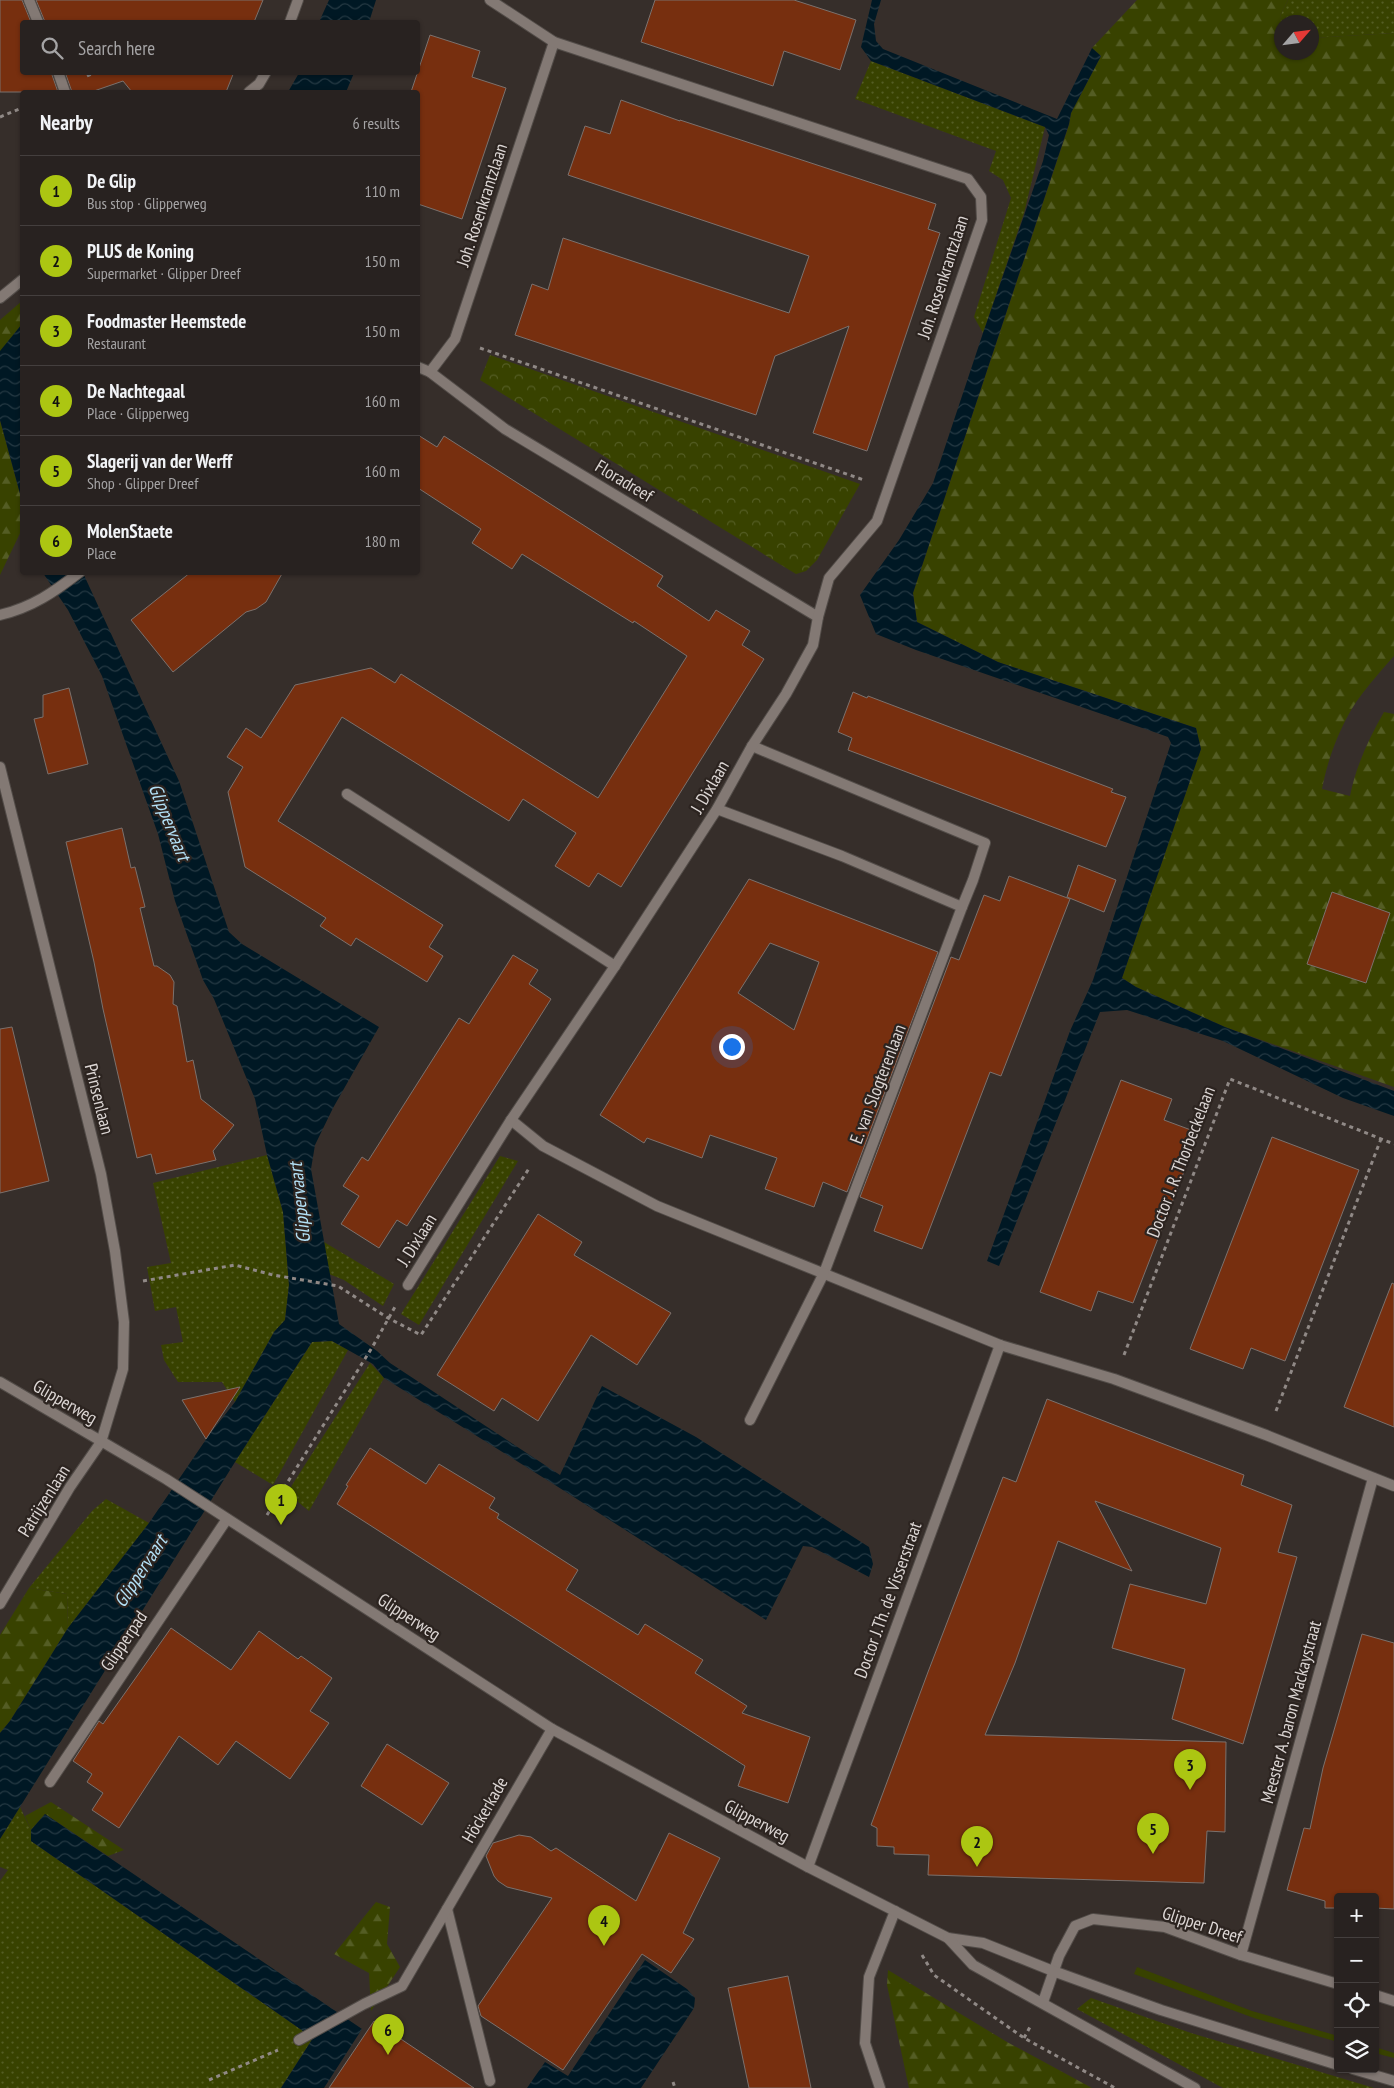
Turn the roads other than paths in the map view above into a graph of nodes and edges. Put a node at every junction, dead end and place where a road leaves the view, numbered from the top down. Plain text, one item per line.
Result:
1 (29, 0) edge
2 (298, 0) edge
3 (490, 0) edge
4 (37, 20) edge
5 (291, 20) edge
6 (554, 42) junction
7 (59, 75) edge
8 (264, 75) edge
9 (64, 90) edge
10 (252, 90) edge
11 (20, 282) edge
12 (0, 298) edge
13 (420, 368) edge
14 (430, 372) junction
15 (76, 575) edge
16 (0, 615) edge
17 (818, 617) junction
18 (752, 746) junction
19 (0, 768) edge
20 (346, 794) dead end
21 (717, 809) junction
22 (962, 907) junction
23 (615, 966) junction
24 (511, 1120) junction
25 (824, 1273) junction
26 (408, 1285) road end
27 (1000, 1345) junction
28 (0, 1382) edge
29 (750, 1420) dead end
30 (102, 1442) junction
31 (1373, 1478) junction
32 (1394, 1486) edge
33 (227, 1519) junction
34 (0, 1604) edge
35 (552, 1728) junction
36 (50, 1782) dead end
37 (808, 1867) junction
38 (447, 1909) junction
39 (895, 1911) junction
40 (948, 1938) junction
41 (1241, 1955) junction
42 (1053, 1971) junction
43 (1335, 1983) edge
44 (1379, 1996) edge
45 (1394, 2001) edge
46 (1043, 2002) junction
47 (300, 2040) road end
48 (1334, 2064) edge
49 (1367, 2073) edge
50 (1394, 2081) edge
51 (490, 2082) dead end
52 (880, 2088) edge
53 (1195, 2088) edge

1 - 4 street
2 - 5 street
3 - 6 street, Joh. Rosenkrantzlaan
6 - 14 street, Joh. Rosenkrantzlaan
6 - 17 street, Joh. Rosenkrantzlaan
7 - 9 street
8 - 10 street
11 - 12 street
13 - 14 street, Floradreef
14 - 17 street, Floradreef
15 - 16 street
17 - 18 street, J. Dixlaan
18 - 21 street, J. Dixlaan
18 - 22 street, E. van Slogterenlaan
19 - 30 street, Prinsenlaan
20 - 23 street
21 - 22 street
21 - 23 street, J. Dixlaan
22 - 25 street, E. van Slogterenlaan
23 - 24 street, J. Dixlaan
24 - 25 street
24 - 26 street, J. Dixlaan
25 - 27 street
25 - 29 street, E. van Slogterenlaan
27 - 31 street
27 - 37 street, Doctor J.Th. de Visserstraat
28 - 30 street, Glipperweg
30 - 33 street, Glipperweg
30 - 34 street, Patrijzenlaan
31 - 32 street
31 - 41 street, Meester A. baron Mackaystraat
33 - 35 street, Glipperweg
33 - 36 street, Glipperpad
35 - 37 street, Glipperweg
35 - 38 street, Höckerkade
37 - 39 street
38 - 47 street, Höckerkade
38 - 51 street
39 - 40 street
39 - 52 street
40 - 42 street
40 - 46 street
41 - 42 street, Glipper Dreef
41 - 43 street, Glipper Dreef
42 - 46 street, Glipper Dreef
42 - 48 street
44 - 45 street
46 - 53 street
49 - 50 street

